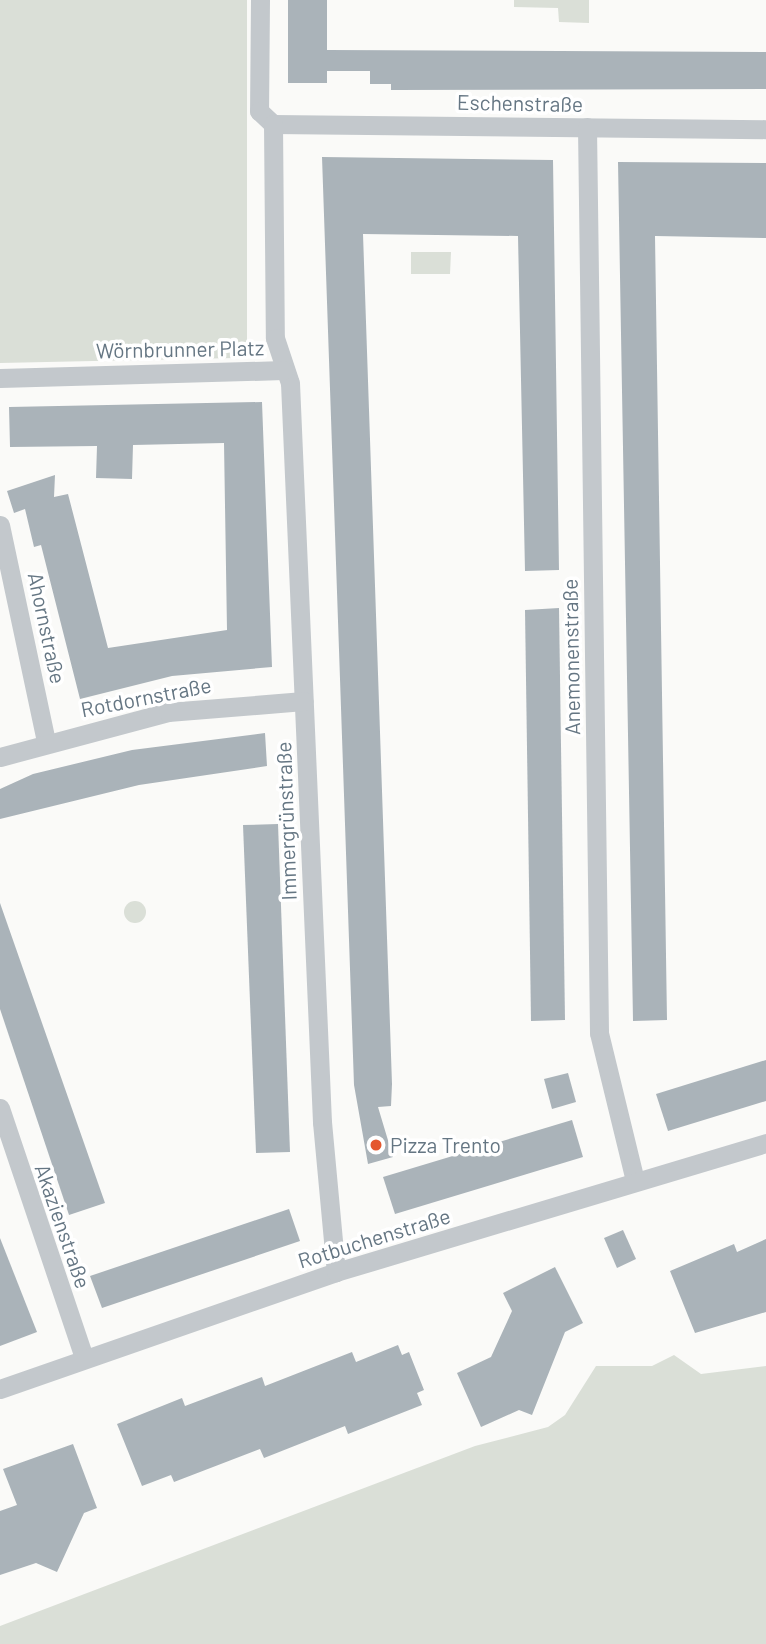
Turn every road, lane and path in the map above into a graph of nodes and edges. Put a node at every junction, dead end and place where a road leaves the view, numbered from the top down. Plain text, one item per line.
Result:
1 (260, 0) edge
2 (273, 124) junction
3 (587, 127) junction
4 (766, 129) edge
5 (283, 370) junction
6 (0, 378) edge
7 (0, 525) edge
8 (304, 701) junction
9 (46, 742) junction
10 (0, 757) edge
11 (0, 1108) edge
12 (766, 1143) edge
13 (635, 1181) junction
14 (336, 1272) junction
15 (84, 1358) junction
16 (0, 1390) edge

1 - 2 street
2 - 3 street, Eschenstraße
2 - 5 street, Wörnbrunner Platz
3 - 4 street, Eschenstraße
3 - 13 street, Anemonenstraße
5 - 6 street, Wörnbrunner Platz
5 - 8 street, Immergrünstraße
7 - 9 street, Ahornstraße
8 - 9 street, Rotdornstraße
8 - 14 street, Immergrünstraße
9 - 10 street, Rotdornstraße
11 - 15 street, Akazienstraße
12 - 13 street, Rotbuchenstraße
13 - 14 street, Rotbuchenstraße
14 - 15 street, Rotbuchenstraße
15 - 16 street, Rotbuchenstraße

